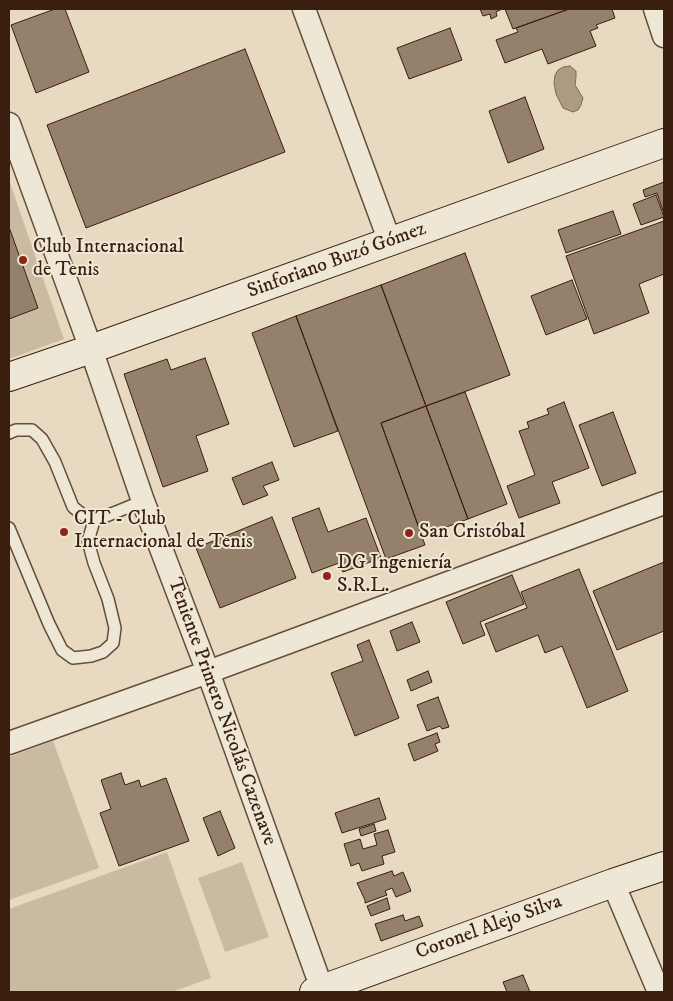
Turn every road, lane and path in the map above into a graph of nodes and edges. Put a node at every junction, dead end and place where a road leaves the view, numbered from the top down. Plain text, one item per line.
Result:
1 (304, 9) edge
2 (655, 9) edge
3 (664, 36) edge
4 (9, 124) edge
5 (664, 143) edge
6 (390, 242) junction
7 (91, 349) junction
8 (9, 377) edge
9 (9, 433) edge
10 (143, 501) junction
11 (664, 503) edge
12 (94, 521) junction
13 (9, 528) edge
14 (208, 672) junction
15 (9, 743) edge
16 (664, 866) edge
17 (614, 883) junction
18 (318, 991) edge
19 (659, 992) edge

1 - 6 street
2 - 3 street
4 - 7 street, Teniente Primero Nicolás Cazenave
5 - 6 street, Sinforiano Buzó Gómez
6 - 7 street, Sinforiano Buzó Gómez
7 - 8 street, Sinforiano Buzó Gómez
7 - 10 street, Teniente Primero Nicolás Cazenave
9 - 12 lane
10 - 12 lane
10 - 14 street, Teniente Primero Nicolás Cazenave
11 - 14 street
12 - 13 lane
14 - 15 street
14 - 18 street, Teniente Primero Nicolás Cazenave
16 - 17 street, Coronel Alejo Silva
17 - 18 street, Coronel Alejo Silva
17 - 19 street

